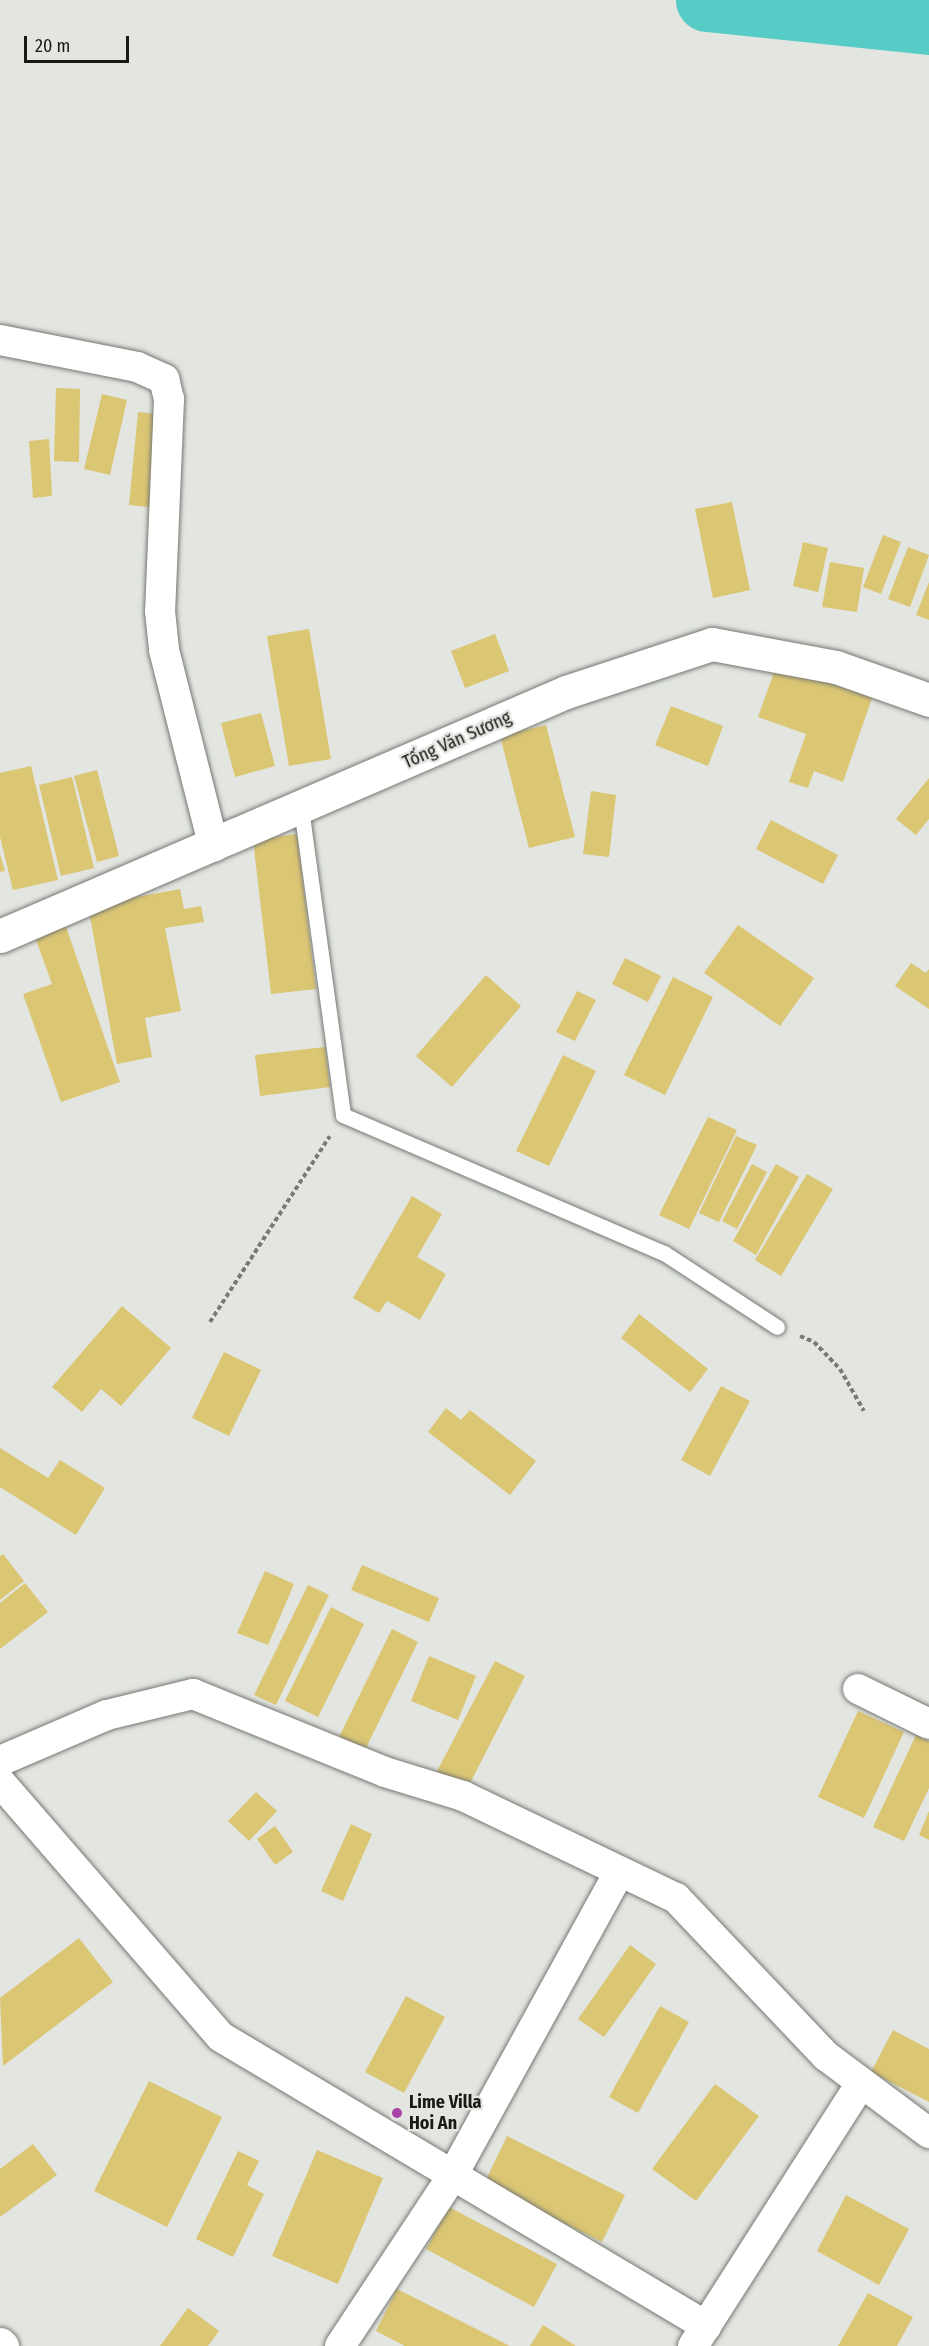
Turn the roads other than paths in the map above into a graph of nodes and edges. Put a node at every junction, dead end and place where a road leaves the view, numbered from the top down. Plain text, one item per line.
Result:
1 (0, 340) edge
2 (929, 700) edge
3 (301, 808) junction
4 (214, 847) junction
5 (0, 936) edge
6 (777, 1327) road end
7 (858, 1689) dead end
8 (929, 1724) edge
9 (0, 1761) edge
10 (0, 1782) edge
11 (619, 1873) junction
12 (861, 2083) junction
13 (929, 2133) edge
14 (451, 2178) junction
15 (699, 2336) edge
16 (340, 2346) edge

1 - 4 street
2 - 3 street, Tống Văn Sương
3 - 4 street, Tống Văn Sương
3 - 6 lane
4 - 5 street, Tống Văn Sương
7 - 8 street
9 - 11 street
10 - 14 street
11 - 12 street
11 - 14 street
12 - 13 street
12 - 15 street
14 - 15 street
14 - 16 street

